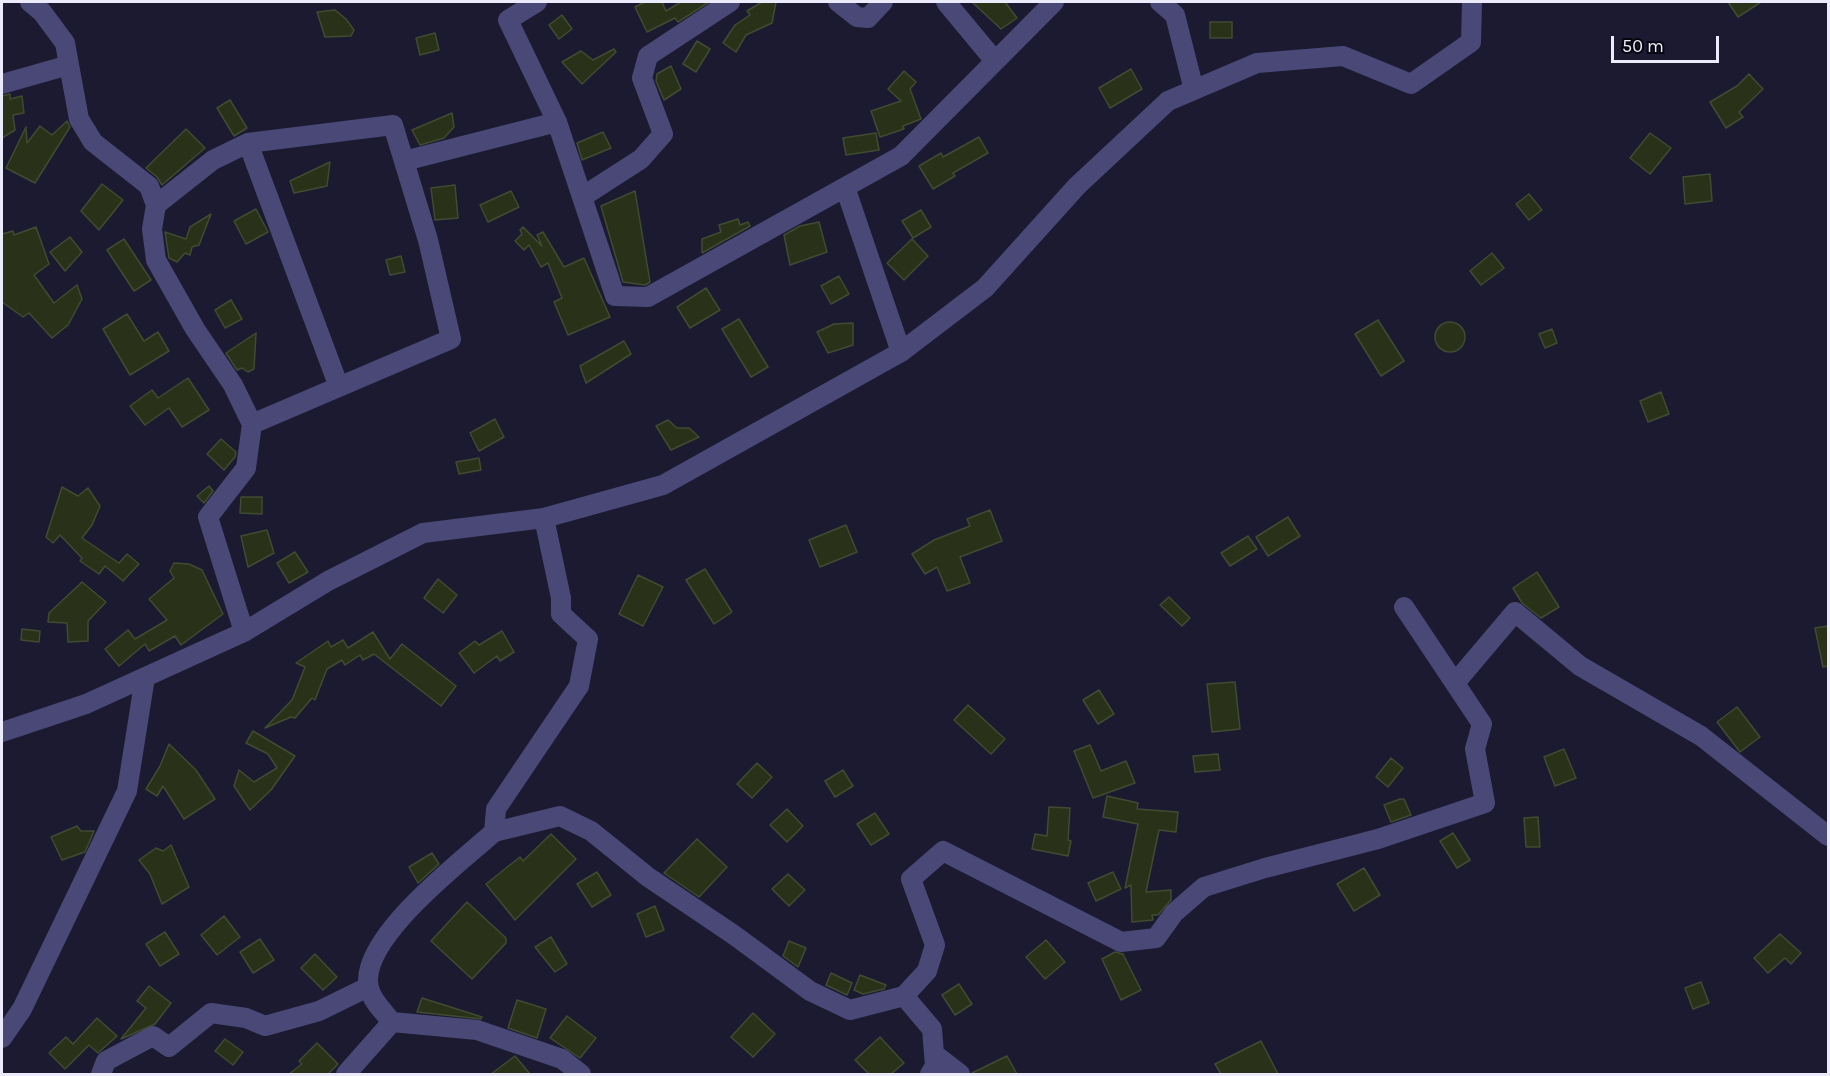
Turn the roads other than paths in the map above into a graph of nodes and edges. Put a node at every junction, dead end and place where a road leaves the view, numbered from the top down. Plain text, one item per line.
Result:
1 (30, 2) edge
2 (537, 2) edge
3 (730, 2) edge
4 (838, 2) edge
5 (883, 2) edge
6 (946, 2) edge
7 (1054, 2) edge
8 (1160, 2) edge
9 (1472, 2) edge
10 (995, 61) junction
11 (69, 65) junction
12 (2, 84) edge
13 (1194, 90) junction
14 (557, 122) junction
15 (248, 143) junction
16 (404, 161) junction
17 (845, 187) junction
18 (582, 197) junction
19 (156, 205) junction
20 (902, 352) junction
21 (339, 387) junction
22 (252, 424) junction
23 (544, 518) junction
24 (1404, 607) dead end
25 (244, 632) junction
26 (145, 677) junction
27 (1455, 683) junction
28 (2, 732) edge
29 (494, 832) junction
30 (1828, 836) edge
31 (368, 987) junction
32 (904, 996) junction
33 (392, 1022) junction
34 (2, 1038) edge
35 (934, 1054) junction
36 (101, 1074) edge
37 (346, 1074) edge
38 (581, 1074) edge
39 (930, 1074) edge
40 (960, 1074) edge

1 - 11 street
2 - 14 street
3 - 18 street
4 - 5 street
6 - 10 street
7 - 10 street
8 - 13 street
9 - 13 street
10 - 17 street
11 - 12 street
11 - 19 street
13 - 20 street
14 - 16 street
14 - 18 street
15 - 16 street
15 - 19 street
15 - 21 street
16 - 21 street
17 - 18 street
17 - 20 street
19 - 22 street
20 - 23 street
21 - 22 street
22 - 25 street
23 - 25 street
23 - 29 street
24 - 27 street
25 - 26 street
26 - 28 street
26 - 34 street
27 - 30 street
27 - 32 street
29 - 31 street
29 - 32 street
31 - 33 street
31 - 36 street
32 - 35 street
33 - 37 street
33 - 38 street
35 - 39 street
35 - 40 street

